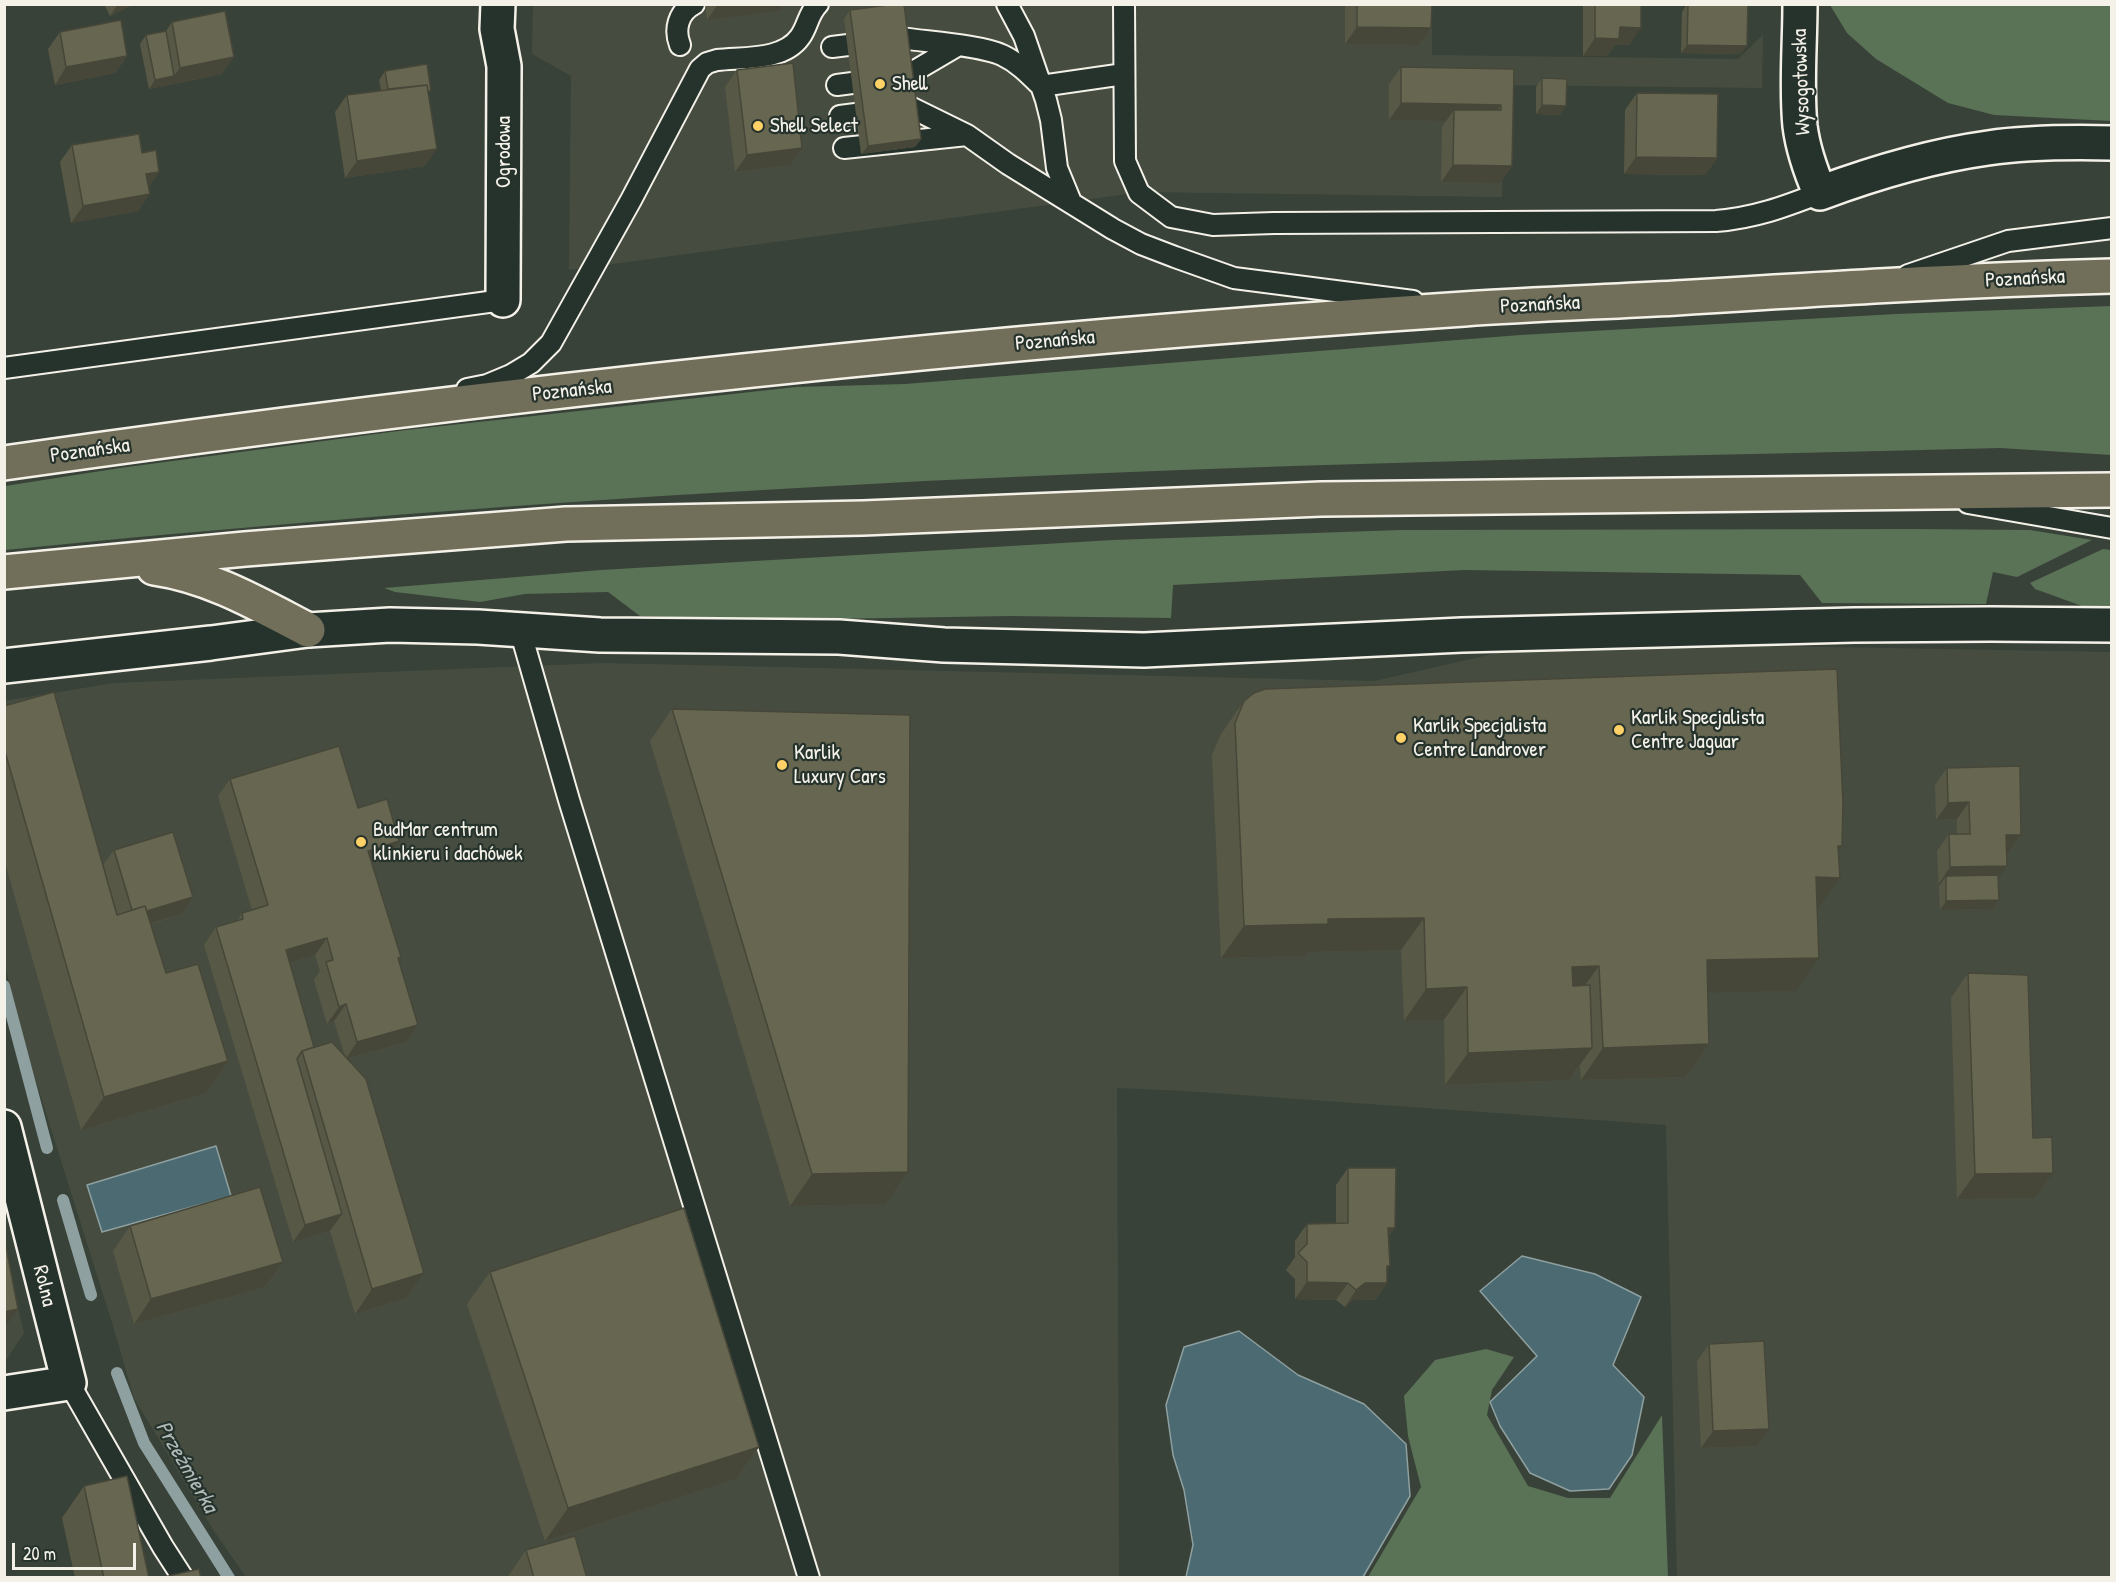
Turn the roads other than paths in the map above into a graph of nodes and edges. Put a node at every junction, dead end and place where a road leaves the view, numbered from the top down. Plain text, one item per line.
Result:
1 (498, 4) edge
2 (694, 4) edge
3 (818, 4) edge
4 (1007, 4) edge
5 (1124, 4) edge
6 (1800, 4) edge
7 (901, 38) edge
8 (680, 45) dead end
9 (957, 46) junction
10 (1124, 74) junction
11 (837, 84) dead end
12 (1041, 86) junction
13 (840, 116) dead end
14 (967, 135) junction
15 (2112, 143) edge
16 (844, 148) dead end
17 (1820, 193) junction
18 (1071, 202) junction
19 (2112, 228) edge
20 (2112, 276) edge
21 (1872, 287) junction
22 (503, 300) joint
23 (1466, 309) junction
24 (4, 368) edge
25 (345, 417) junction
26 (4, 464) edge
27 (2112, 490) edge
28 (1916, 494) junction
29 (2112, 528) edge
30 (95, 563) junction
31 (4, 572) edge
32 (2112, 625) edge
33 (308, 630) junction
34 (520, 630) junction
35 (4, 666) edge
36 (4, 1127) edge
37 (69, 1383) junction
38 (4, 1393) edge
39 (183, 1578) edge
40 (809, 1578) edge

1 - 22 street, Ogrodowa
2 - 8 lane
3 - 25 lane
4 - 12 lane
5 - 10 lane
6 - 17 street, Wysogotowska
7 - 9 lane
9 - 11 lane
9 - 12 lane
10 - 12 lane
10 - 17 lane
12 - 18 lane
13 - 14 lane
14 - 16 lane
14 - 18 lane
15 - 17 street
18 - 23 lane
19 - 21 lane
20 - 21 main road, Poznańska
21 - 23 main road, Poznańska
22 - 24 lane
23 - 25 main road, Poznańska
25 - 26 main road, Poznańska
27 - 28 main road
28 - 29 lane
28 - 30 main road
30 - 31 main road
30 - 33 main road
32 - 34 street
33 - 34 street
33 - 35 street
34 - 40 lane
36 - 37 street, Rolna
37 - 38 street
37 - 39 lane

